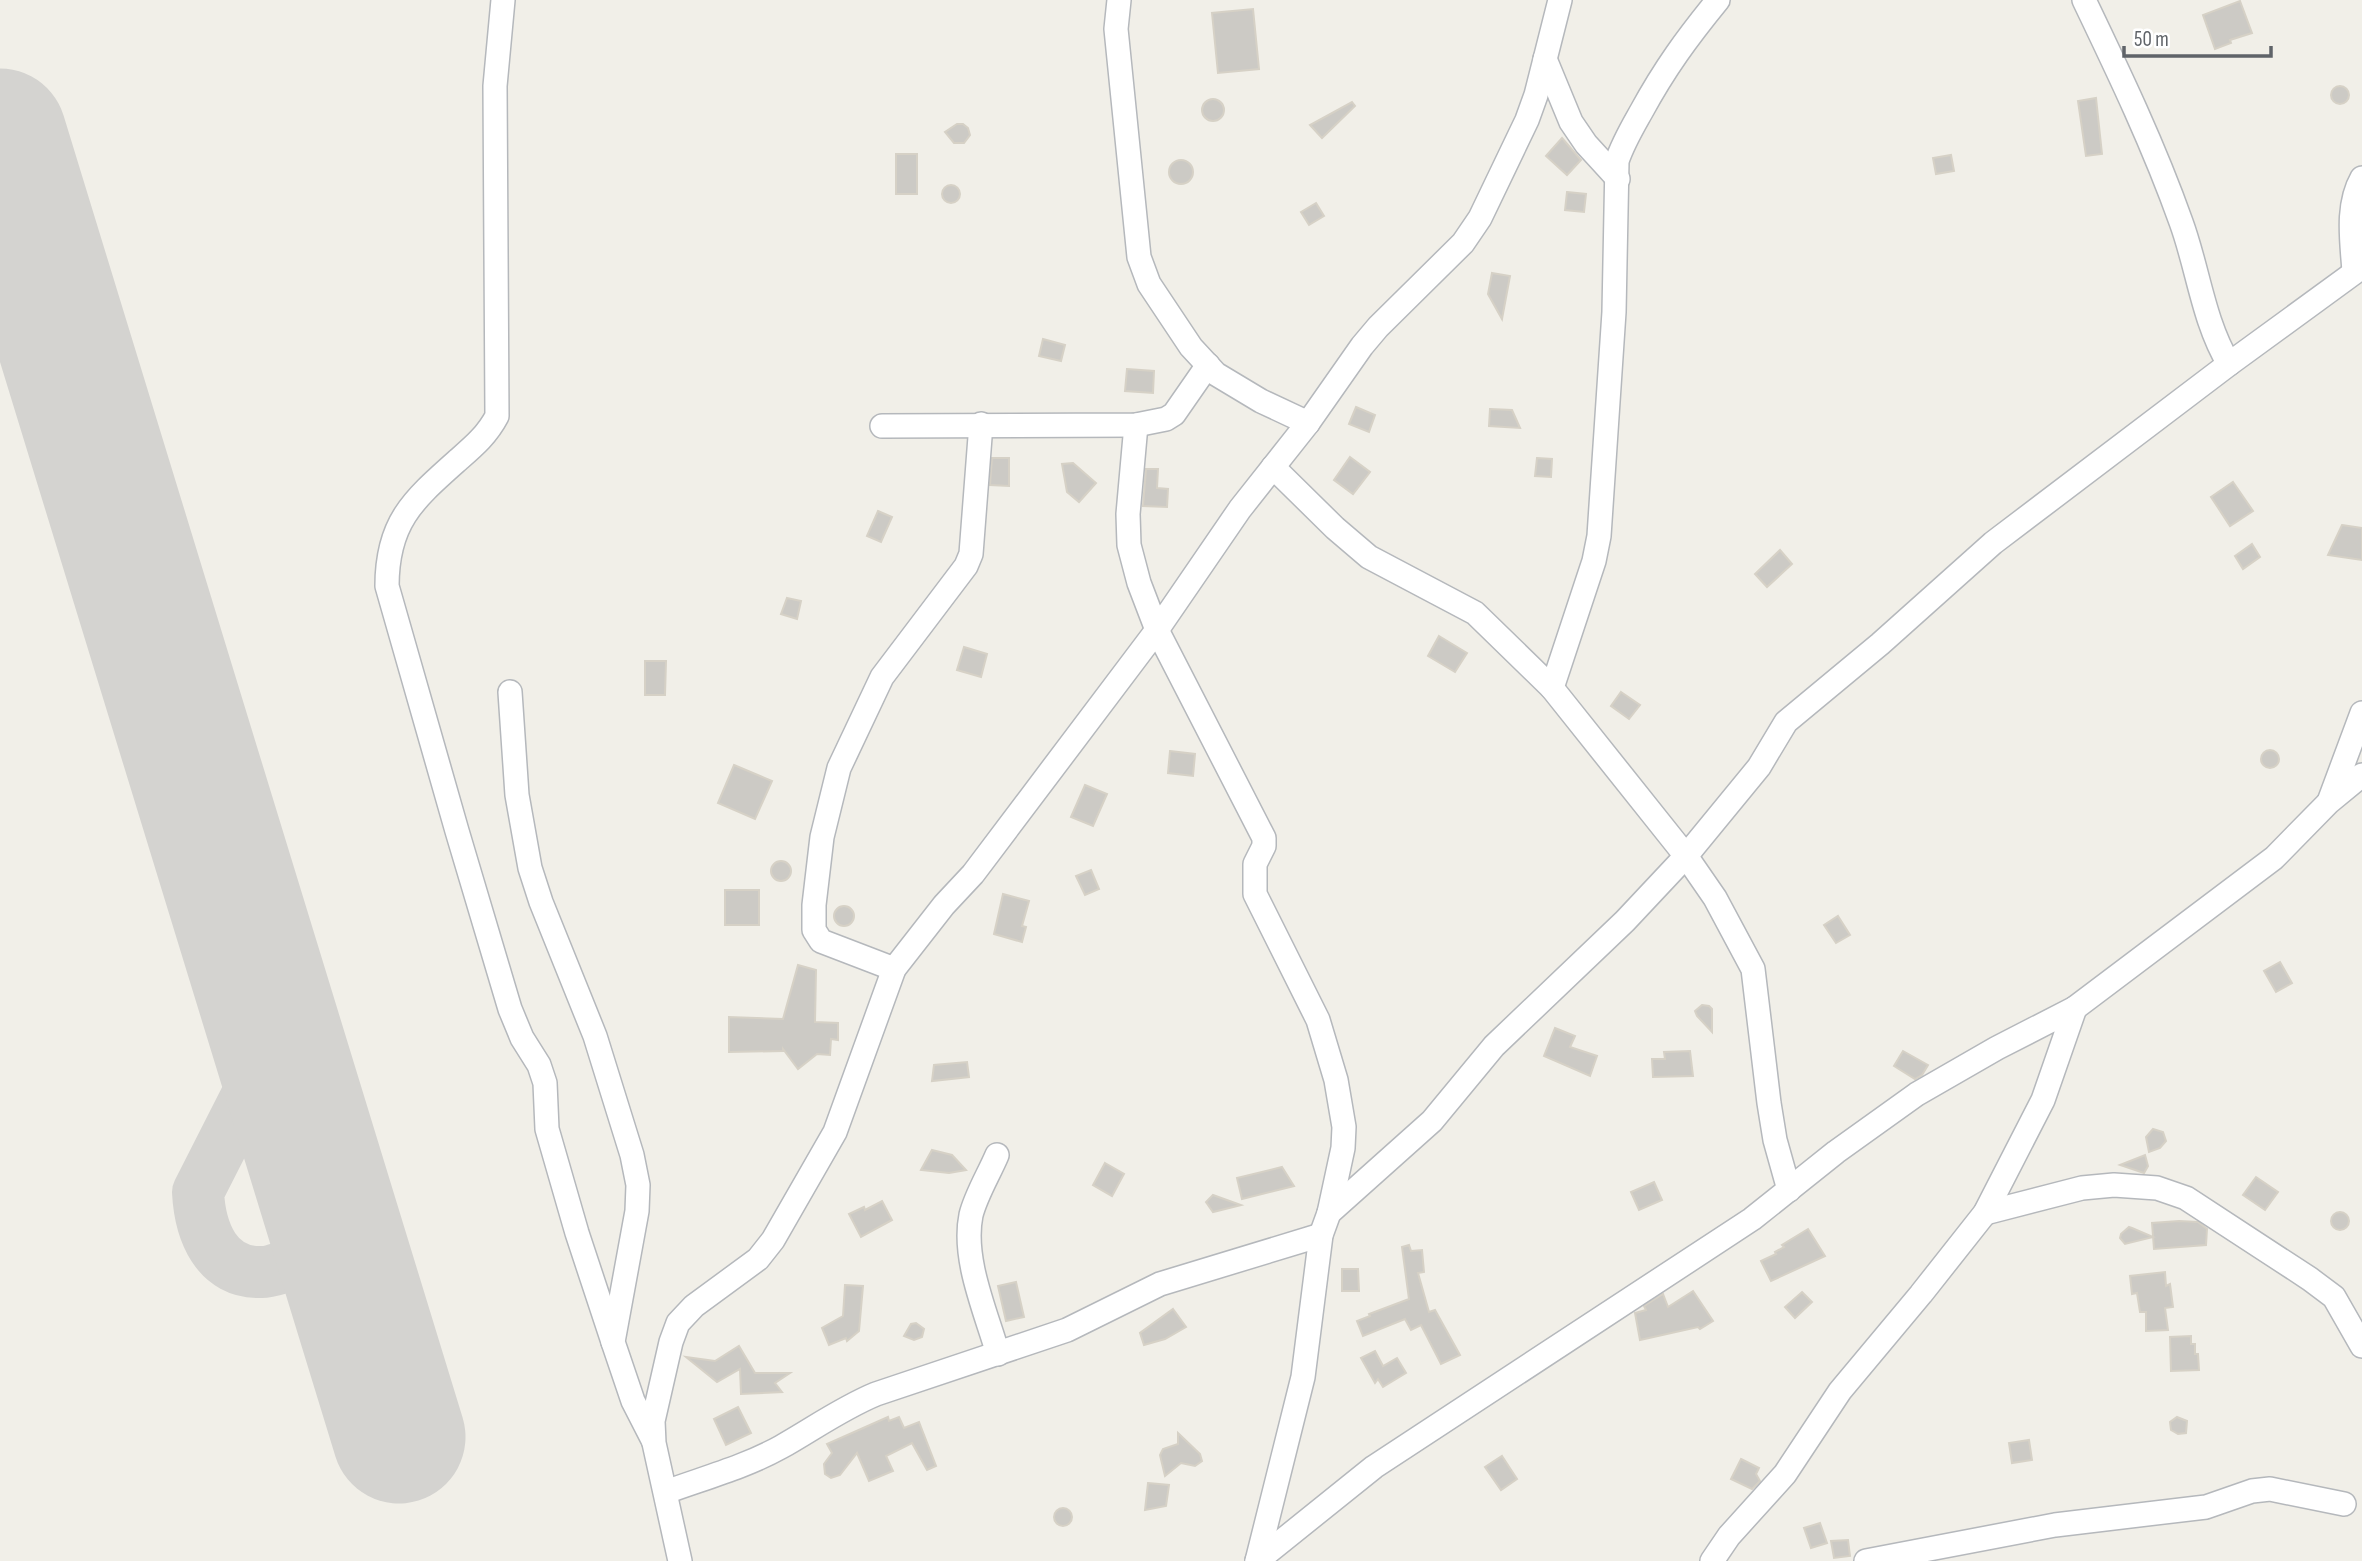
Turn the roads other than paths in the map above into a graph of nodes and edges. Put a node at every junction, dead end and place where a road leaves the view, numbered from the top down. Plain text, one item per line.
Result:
1 (503, 0) edge
2 (1119, 0) edge
3 (1560, 0) edge
4 (1718, 0) edge
5 (2084, 0) edge
6 (1545, 59) junction
7 (1618, 178) junction
8 (2362, 178) edge
9 (2358, 270) edge
10 (2228, 364) junction
11 (1208, 365) junction
12 (1308, 423) junction
13 (981, 424) junction
14 (1136, 425) junction
15 (882, 426) dead end
16 (1273, 467) junction
17 (1157, 629) junction
18 (1552, 688) junction
19 (510, 692) dead end
20 (2362, 713) edge
21 (2362, 775) edge
22 (2329, 802) junction
23 (1686, 856) junction
24 (894, 969) junction
25 (2076, 1008) junction
26 (997, 1155) dead end
27 (1789, 1190) junction
28 (1984, 1213) junction
29 (1325, 1224) junction
30 (613, 1342) junction
31 (2362, 1346) edge
32 (998, 1354) junction
33 (654, 1443) junction
34 (666, 1492) junction
35 (2344, 1504) dead end
36 (680, 1561) edge
37 (1257, 1561) edge
38 (1712, 1561) edge
39 (1866, 1561) edge

1 - 30 street
2 - 11 street
3 - 6 street
4 - 7 street
5 - 10 street
6 - 7 street
6 - 12 street
7 - 18 street
8 - 9 street
9 - 10 street
10 - 23 street
11 - 12 street
11 - 14 street
12 - 16 street
13 - 14 street
13 - 15 street
13 - 24 street
14 - 17 street
16 - 17 street
16 - 18 street
17 - 24 street
17 - 29 street
18 - 23 street
19 - 30 street
20 - 22 street
21 - 22 street
22 - 25 street
23 - 27 street
23 - 29 street
24 - 33 street
25 - 27 street
25 - 28 street
26 - 32 street
27 - 37 street
28 - 31 street
28 - 38 street
29 - 32 street
29 - 37 street
30 - 33 street
32 - 34 street
33 - 34 street
34 - 36 street
35 - 39 street

